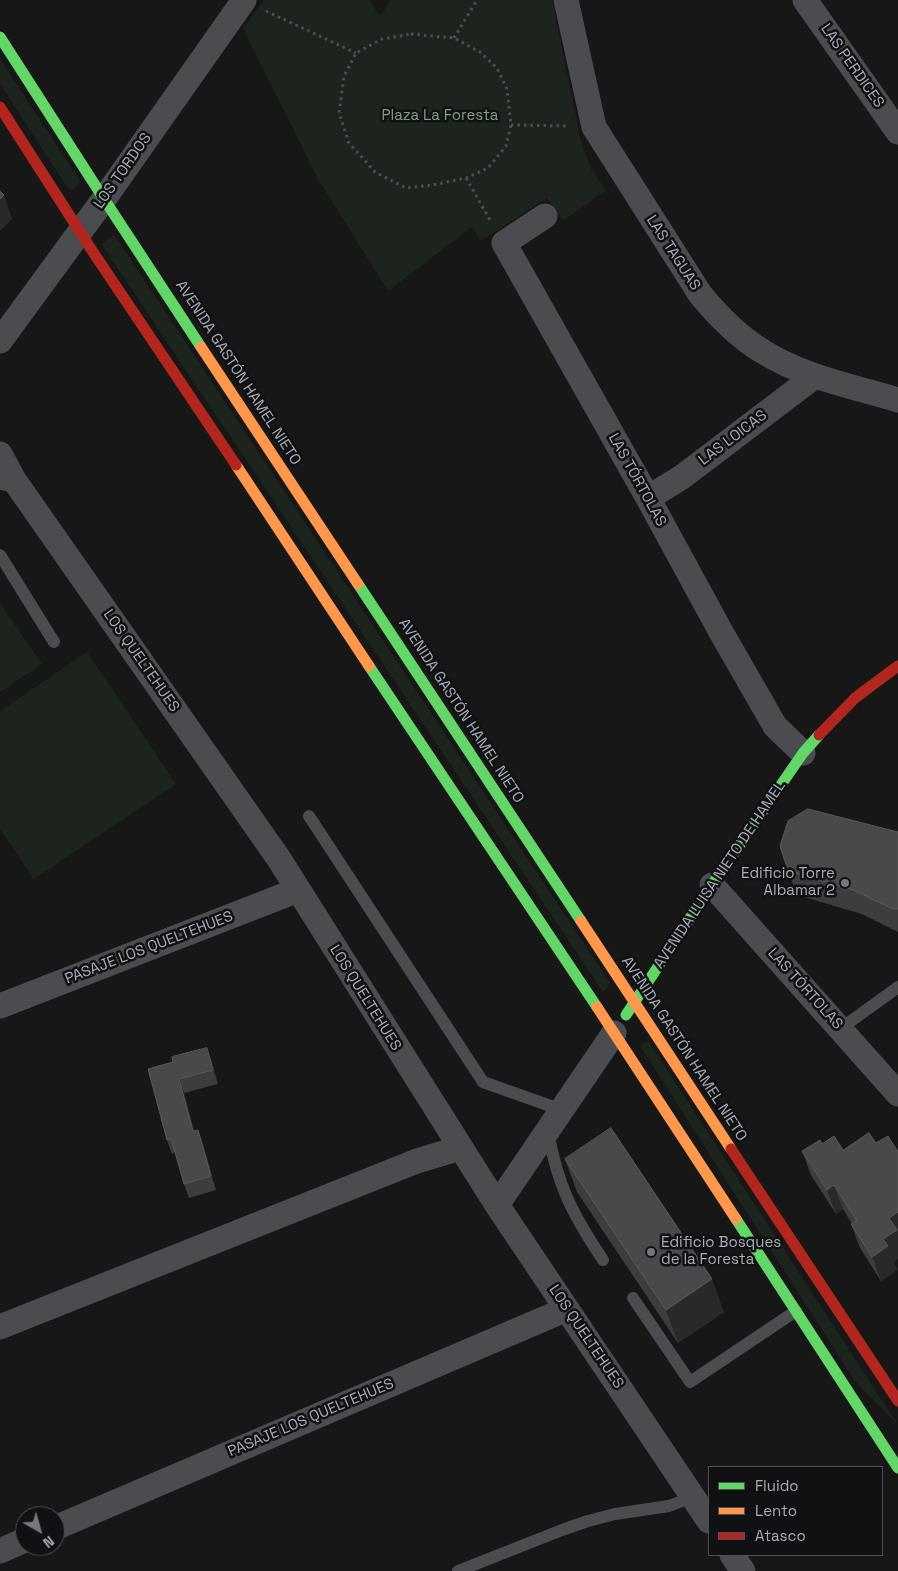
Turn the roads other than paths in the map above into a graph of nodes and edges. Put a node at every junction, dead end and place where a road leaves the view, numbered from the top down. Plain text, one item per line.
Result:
1 (244, 0) edge
2 (566, 0) edge
3 (805, 0) edge
4 (0, 37) edge
5 (0, 108) edge
6 (898, 132) edge
7 (104, 199) junction
8 (545, 216) dead end
9 (80, 232) junction
10 (0, 341) edge
11 (815, 376) junction
12 (898, 400) edge
13 (0, 454) edge
14 (7, 479) edge
15 (648, 498) junction
16 (0, 555) edge
17 (54, 642) dead end
18 (898, 666) edge
19 (803, 753) junction
20 (309, 816) dead end
21 (712, 885) junction
22 (298, 890) junction
23 (898, 987) edge
24 (635, 1002) junction
25 (0, 1006) edge
26 (840, 1029) junction
27 (614, 1033) junction
28 (898, 1094) edge
29 (562, 1110) junction
30 (548, 1131) junction
31 (460, 1148) junction
32 (497, 1205) junction
33 (603, 1260) edge
34 (633, 1298) edge
35 (567, 1309) junction
36 (796, 1310) junction
37 (0, 1327) edge
38 (898, 1401) edge
39 (898, 1468) edge
40 (693, 1497) junction
41 (708, 1520) edge
42 (65, 1524) edge
43 (15, 1544) edge
44 (0, 1551) edge
45 (733, 1556) edge
46 (458, 1571) edge
47 (743, 1571) edge

1 - 7 street, LOS TORDOS
2 - 11 street, LAS TAGUAS
3 - 6 street, LAS PERDICES
4 - 7 main road, AVENIDA GASTÓN HAMEL NIETO
5 - 9 main road
7 - 9 street, LOS TORDOS
7 - 24 main road, AVENIDA GASTÓN HAMEL NIETO
8 - 15 street, LAS TÓRTOLAS
9 - 10 street, LOS TORDOS
9 - 27 main road
11 - 12 street, LAS TAGUAS
11 - 15 street, LAS LOICAS
13 - 14 street, LOS QUELTEHUES
14 - 22 street, LOS QUELTEHUES
15 - 19 street, LAS TÓRTOLAS
16 - 17 lane
18 - 19 main road, AVENIDA LUISA NIETO DE HAMEL
19 - 21 main road, AVENIDA LUISA NIETO DE HAMEL
20 - 29 lane
21 - 24 main road, AVENIDA LUISA NIETO DE HAMEL
21 - 26 street, LAS TÓRTOLAS
22 - 25 street, PASAJE LOS QUELTEHUES
22 - 31 street, LOS QUELTEHUES
23 - 26 lane
24 - 27 main road, AVENIDA LUISA NIETO DE HAMEL
24 - 38 main road, AVENIDA GASTÓN HAMEL NIETO
26 - 28 street, LAS TÓRTOLAS
27 - 29 street, AVENIDA LUISA NIETO DE HAMEL
27 - 36 main road
29 - 30 street, AVENIDA LUISA NIETO DE HAMEL
30 - 32 street, AVENIDA LUISA NIETO DE HAMEL
30 - 33 lane
31 - 32 street, LOS QUELTEHUES
31 - 37 street
32 - 35 street, LOS QUELTEHUES
34 - 36 lane
35 - 40 street, LOS QUELTEHUES
35 - 42 street, PASAJE LOS QUELTEHUES
36 - 39 main road
40 - 41 street, LOS QUELTEHUES
40 - 46 lane
43 - 44 street
45 - 47 street

